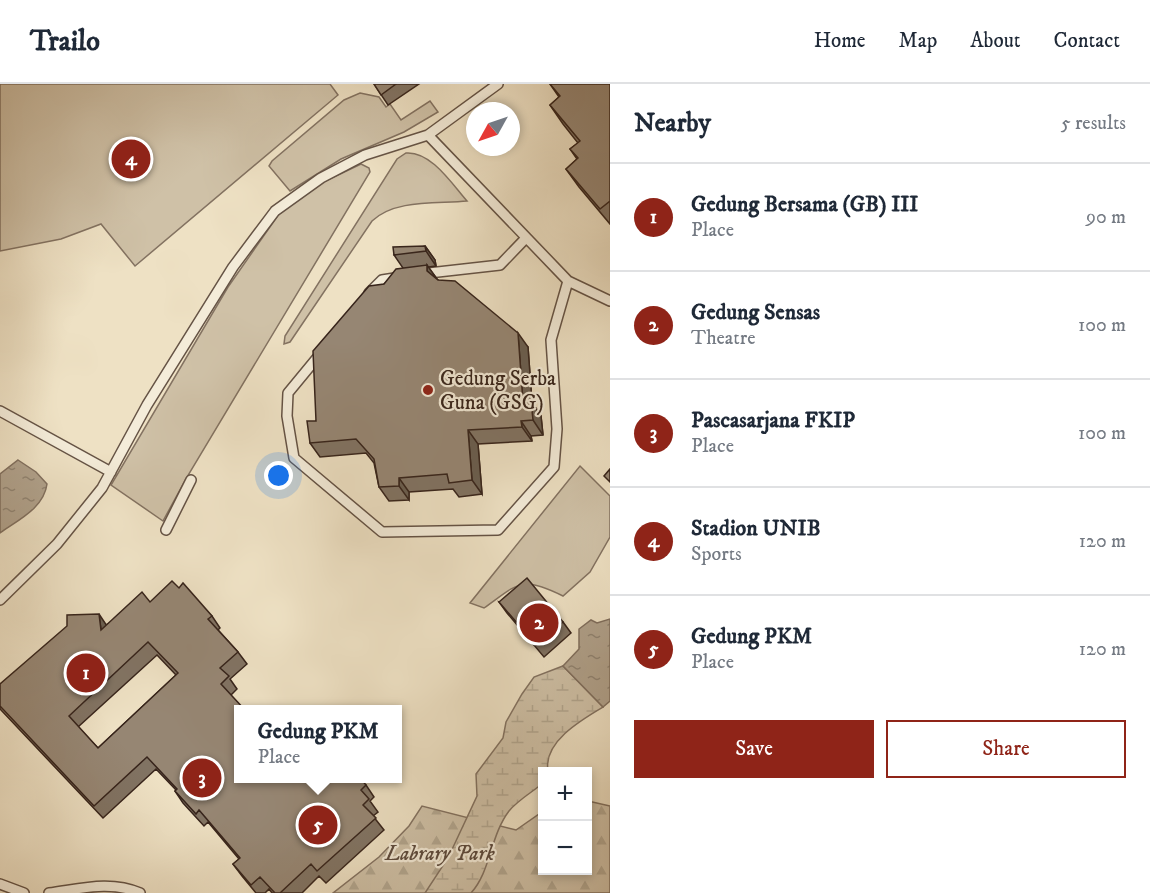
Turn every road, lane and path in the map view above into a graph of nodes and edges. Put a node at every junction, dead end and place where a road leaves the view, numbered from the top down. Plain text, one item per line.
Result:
1 (498, 84) edge
2 (428, 135) junction
3 (525, 239) junction
4 (568, 281) junction
5 (610, 301) edge
6 (362, 303) edge
7 (325, 348) edge
8 (0, 411) edge
9 (111, 472) junction
10 (191, 480) dead end
11 (166, 530) dead end
12 (0, 600) edge
13 (0, 884) edge
14 (24, 893) edge
15 (49, 893) edge
16 (140, 893) edge

1 - 2 lane
2 - 3 lane
2 - 9 lane
3 - 4 lane
3 - 6 lane
4 - 5 lane
4 - 7 lane
8 - 9 lane
9 - 12 lane
10 - 11 lane
13 - 14 lane
15 - 16 lane

